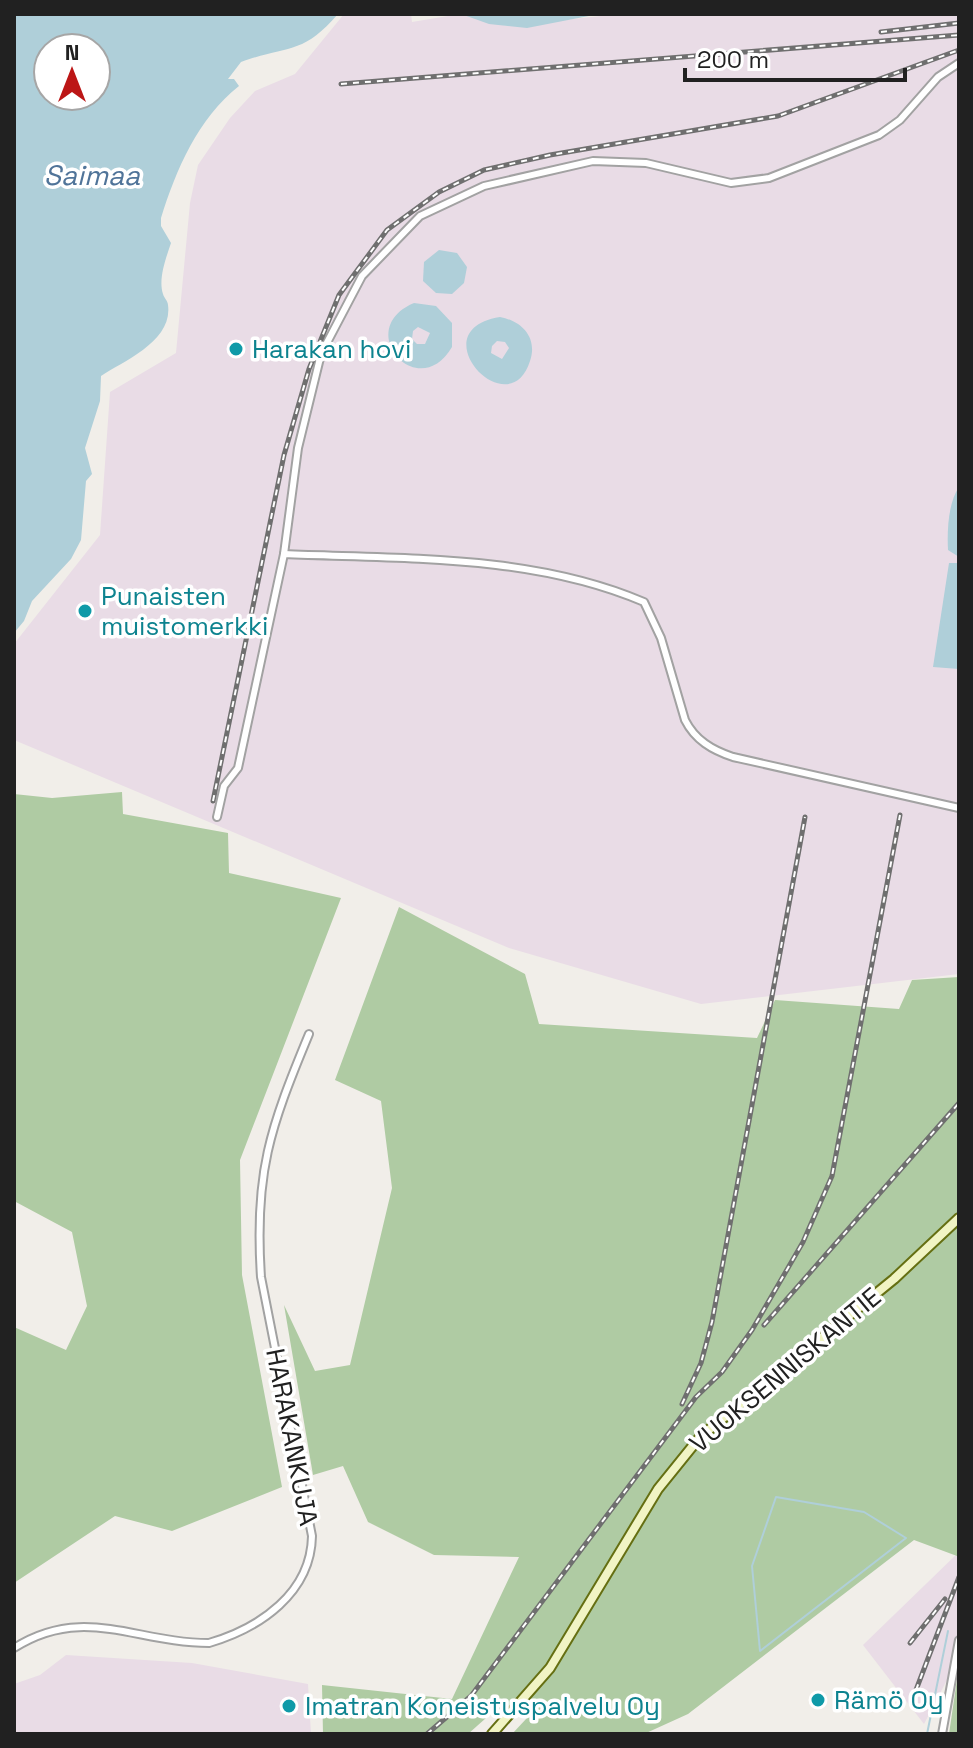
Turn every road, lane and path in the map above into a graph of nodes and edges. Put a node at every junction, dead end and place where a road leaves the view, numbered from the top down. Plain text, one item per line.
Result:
1 (959, 63) edge
2 (284, 554) junction
3 (959, 808) edge
4 (217, 817) dead end
5 (309, 1034) dead end
6 (959, 1218) edge
7 (959, 1640) edge
8 (14, 1648) edge
9 (492, 1734) edge
10 (942, 1734) edge

1 - 2 street
2 - 3 street
2 - 4 street
5 - 8 street, HARAKANKUJA
6 - 9 street, VUOKSENNISKANTIE
7 - 10 street

